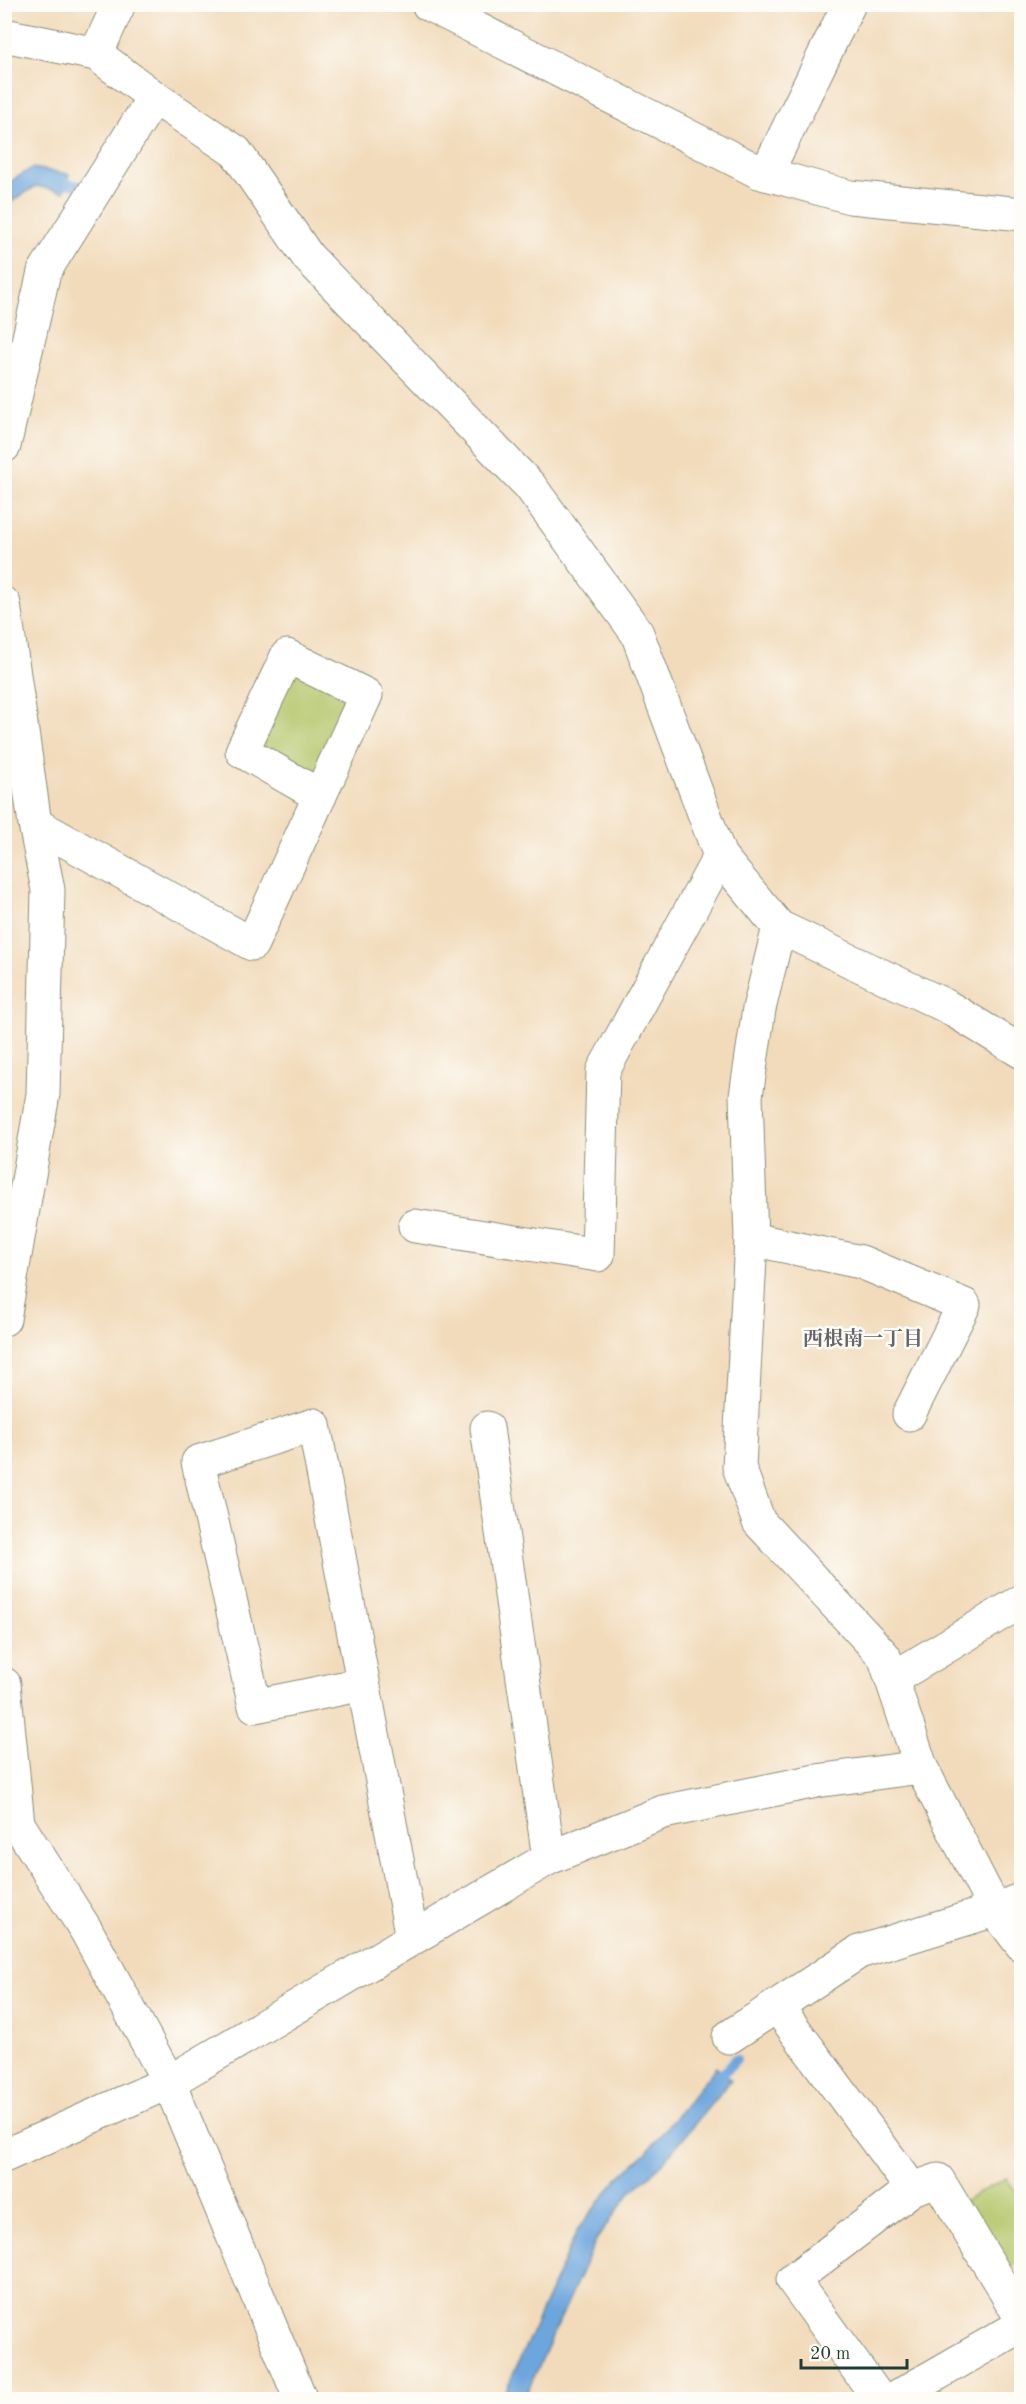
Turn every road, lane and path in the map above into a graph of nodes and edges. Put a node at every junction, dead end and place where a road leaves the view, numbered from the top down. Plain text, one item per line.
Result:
1 (119, 4) edge
2 (428, 4) edge
3 (849, 4) edge
4 (4, 34) edge
5 (96, 54) junction
6 (154, 97) junction
7 (766, 174) junction
8 (1022, 214) edge
9 (4, 446) edge
10 (4, 604) edge
11 (320, 796) dead end
12 (35, 824) junction
13 (720, 856) junction
14 (778, 927) junction
15 (1022, 1052) edge
16 (415, 1226) dead end
17 (751, 1239) junction
18 (4, 1318) edge
19 (909, 1414) dead end
20 (487, 1428) dead end
21 (1022, 1601) edge
22 (892, 1680) junction
23 (4, 1684) edge
24 (363, 1684) junction
25 (921, 1767) junction
26 (11, 1820) edge
27 (549, 1858) junction
28 (1008, 1904) edge
29 (412, 1938) junction
30 (1022, 1945) edge
31 (777, 2006) junction
32 (729, 2037) dead end
33 (169, 2082) junction
34 (4, 2156) edge
35 (912, 2189) junction
36 (1022, 2319) edge
37 (1022, 2325) edge
38 (300, 2400) edge
39 (880, 2400) edge
40 (892, 2400) edge

1 - 5 street
2 - 7 street
3 - 7 street
4 - 5 street
5 - 6 street
6 - 9 street
6 - 13 street
7 - 8 street
10 - 12 street
11 - 12 street
12 - 18 street
13 - 14 street
13 - 16 street
14 - 15 street
14 - 17 street
17 - 19 street
17 - 22 street
20 - 27 street
21 - 22 street
22 - 25 street
23 - 26 street
24 - 24 street
24 - 29 street
25 - 27 street
25 - 28 street
26 - 33 street
27 - 29 street
28 - 30 street
28 - 31 street
29 - 33 street
31 - 32 street
31 - 35 street
33 - 34 street
33 - 38 street
35 - 36 street
35 - 39 street
37 - 40 street

